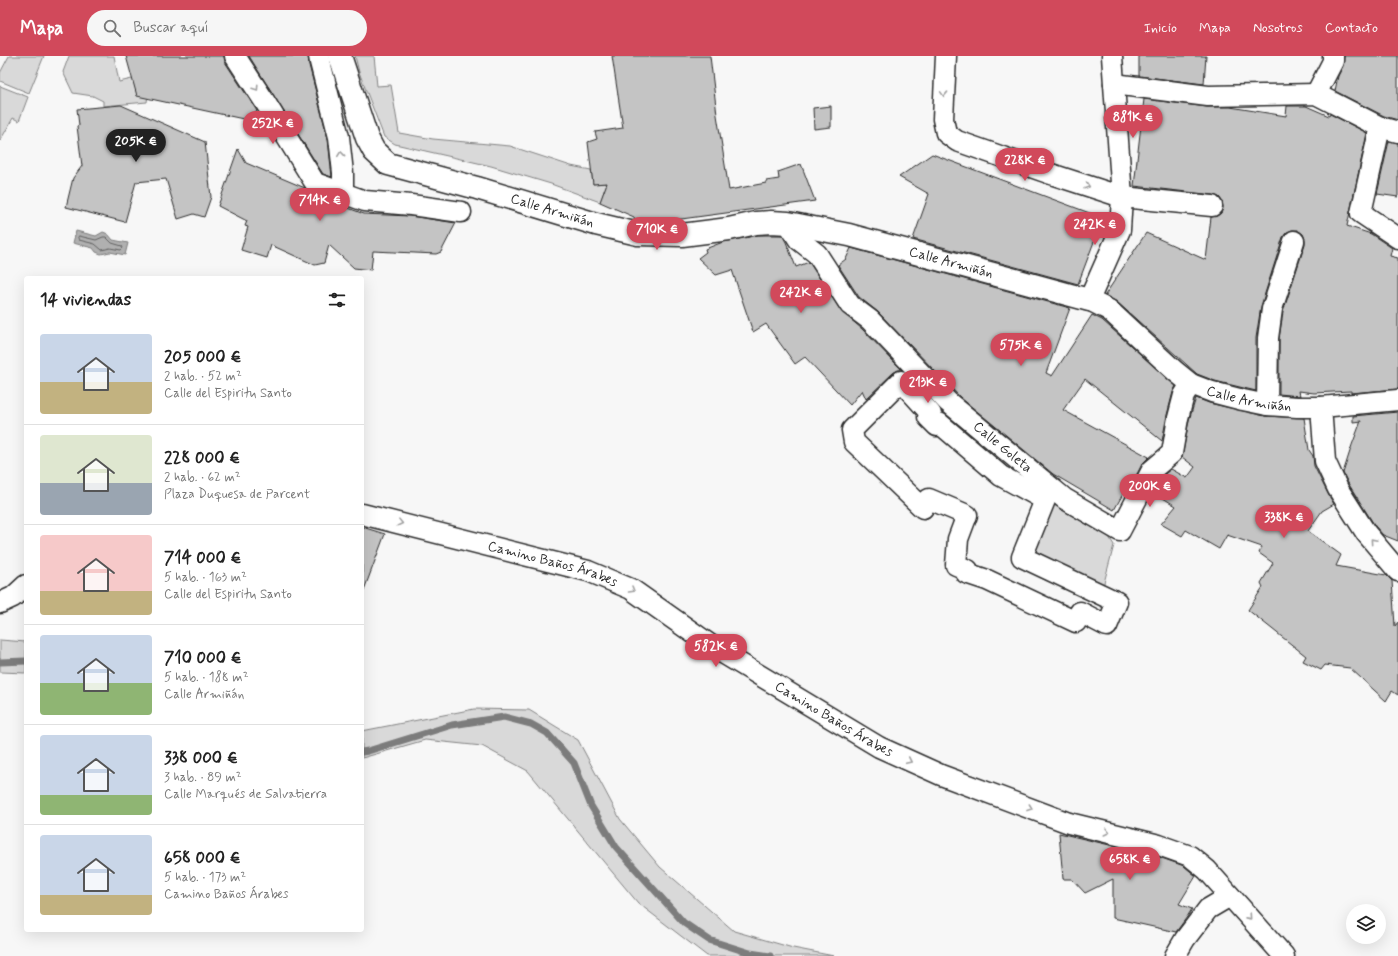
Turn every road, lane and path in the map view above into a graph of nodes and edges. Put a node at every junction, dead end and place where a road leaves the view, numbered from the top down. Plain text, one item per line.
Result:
1 (235, 56) edge
2 (319, 56) edge
3 (340, 56) edge
4 (946, 56) edge
5 (1112, 56) edge
6 (1333, 56) edge
7 (1114, 84) junction
8 (1316, 94) junction
9 (1389, 129) edge
10 (343, 193) junction
11 (1122, 197) junction
12 (1212, 206) dead end
13 (461, 212) dead end
14 (788, 223) junction
15 (1398, 237) edge
16 (1294, 241) dead end
17 (1089, 300) junction
18 (1191, 384) junction
19 (1398, 400) edge
20 (1268, 405) junction
21 (1321, 407) junction
22 (364, 514) edge
23 (967, 515) joint
24 (1395, 563) edge
25 (24, 587) edge
26 (0, 604) edge
27 (1230, 896) junction
28 (1175, 956) edge
29 (1284, 956) edge

1 -> 10 street
10 -> 2 street
3 - 14 street, Calle Armiñán
4 -> 11 street
5 - 7 street
6 - 8 street
7 - 8 street
7 - 11 street
8 - 9 street
9 - 15 street
10 - 13 street
11 - 12 street
11 - 17 street
14 - 17 street, Calle Armiñán
14 - 18 street, Calle Goleta
16 - 20 street
17 - 18 street, Calle Armiñán
18 - 20 street, Calle Armiñán
19 - 21 street, Calle Armiñán
20 - 21 street, Calle Armiñán
24 -> 21 street
22 -> 27 street, Camino Baños Árabes
23 - 23 street
25 - 26 street
27 - 28 street
27 -> 29 street, Camino Baños Árabes

